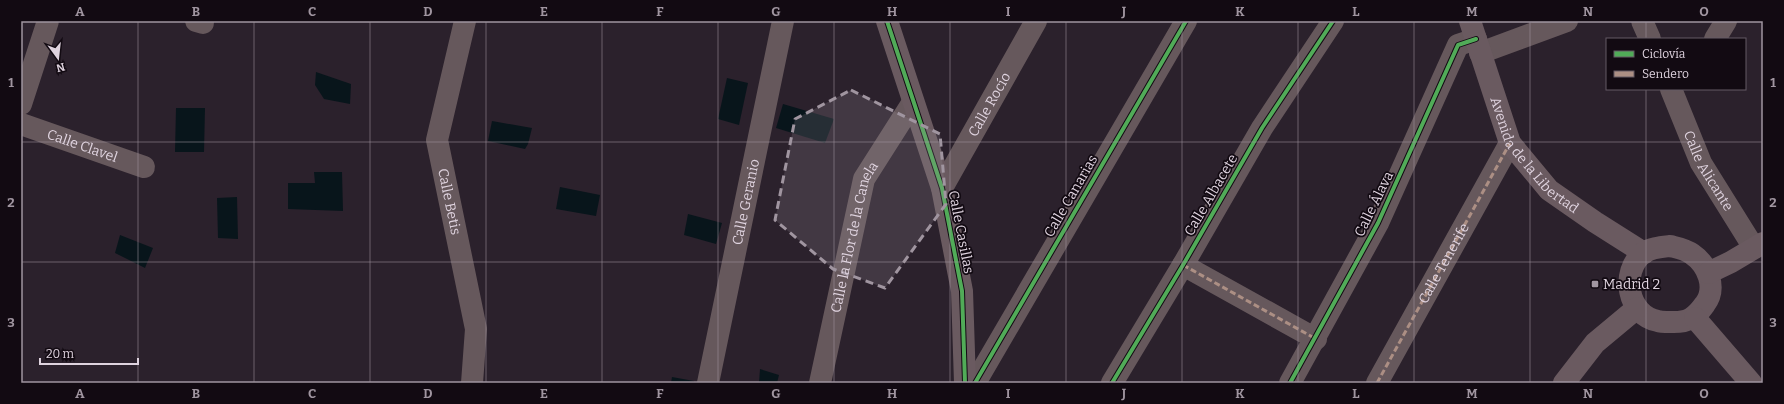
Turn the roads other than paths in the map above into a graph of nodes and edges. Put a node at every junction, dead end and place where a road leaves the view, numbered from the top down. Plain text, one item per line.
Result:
1 (48, 21) edge
2 (465, 21) edge
3 (783, 21) edge
4 (887, 21) edge
5 (1036, 21) edge
6 (1186, 21) edge
7 (1333, 21) edge
8 (1567, 21) edge
9 (1642, 21) edge
10 (1726, 21) edge
11 (1475, 38) edge
12 (1650, 38) edge
13 (1716, 38) edge
14 (1674, 91) edge
15 (913, 102) junction
16 (21, 104) edge
17 (21, 124) edge
18 (1510, 143) junction
19 (144, 167) dead end
20 (942, 188) junction
21 (1758, 245) edge
22 (1644, 253) junction
23 (1183, 265) junction
24 (1708, 273) junction
25 (1637, 308) junction
26 (1695, 318) junction
27 (1316, 338) junction
28 (472, 383) edge
29 (708, 383) edge
30 (820, 383) edge
31 (965, 383) edge
32 (975, 383) edge
33 (1112, 383) edge
34 (1290, 383) edge
35 (1377, 383) edge
36 (1564, 383) edge
37 (1751, 383) edge

1 - 16 street
2 - 28 street, Calle Betis
3 - 29 street, Calle Geranio
4 - 15 street, Calle Casillas
5 - 20 street, Calle Rocío
6 - 32 street, Calle Canarias
7 - 23 street, Calle Albacete
8 - 11 street
9 - 12 street
10 - 13 street
11 - 18 street, Avenida de la Libertad
11 - 27 street, Calle Álava
14 - 21 street, Calle Alicante
15 - 20 street, Calle Casillas
15 - 30 street, Calle la Flor de la Canela
17 - 19 street, Calle Clavel
18 - 22 street, Avenida de la Libertad
18 - 35 street, Calle Tenerife
20 - 31 street, Calle Casillas
21 - 24 street
22 - 24 street
22 - 25 street
23 - 27 street
23 - 33 street, Calle Albacete
24 - 26 street
25 - 26 street
25 - 36 street
26 - 37 street
27 - 34 street, Calle Álava

